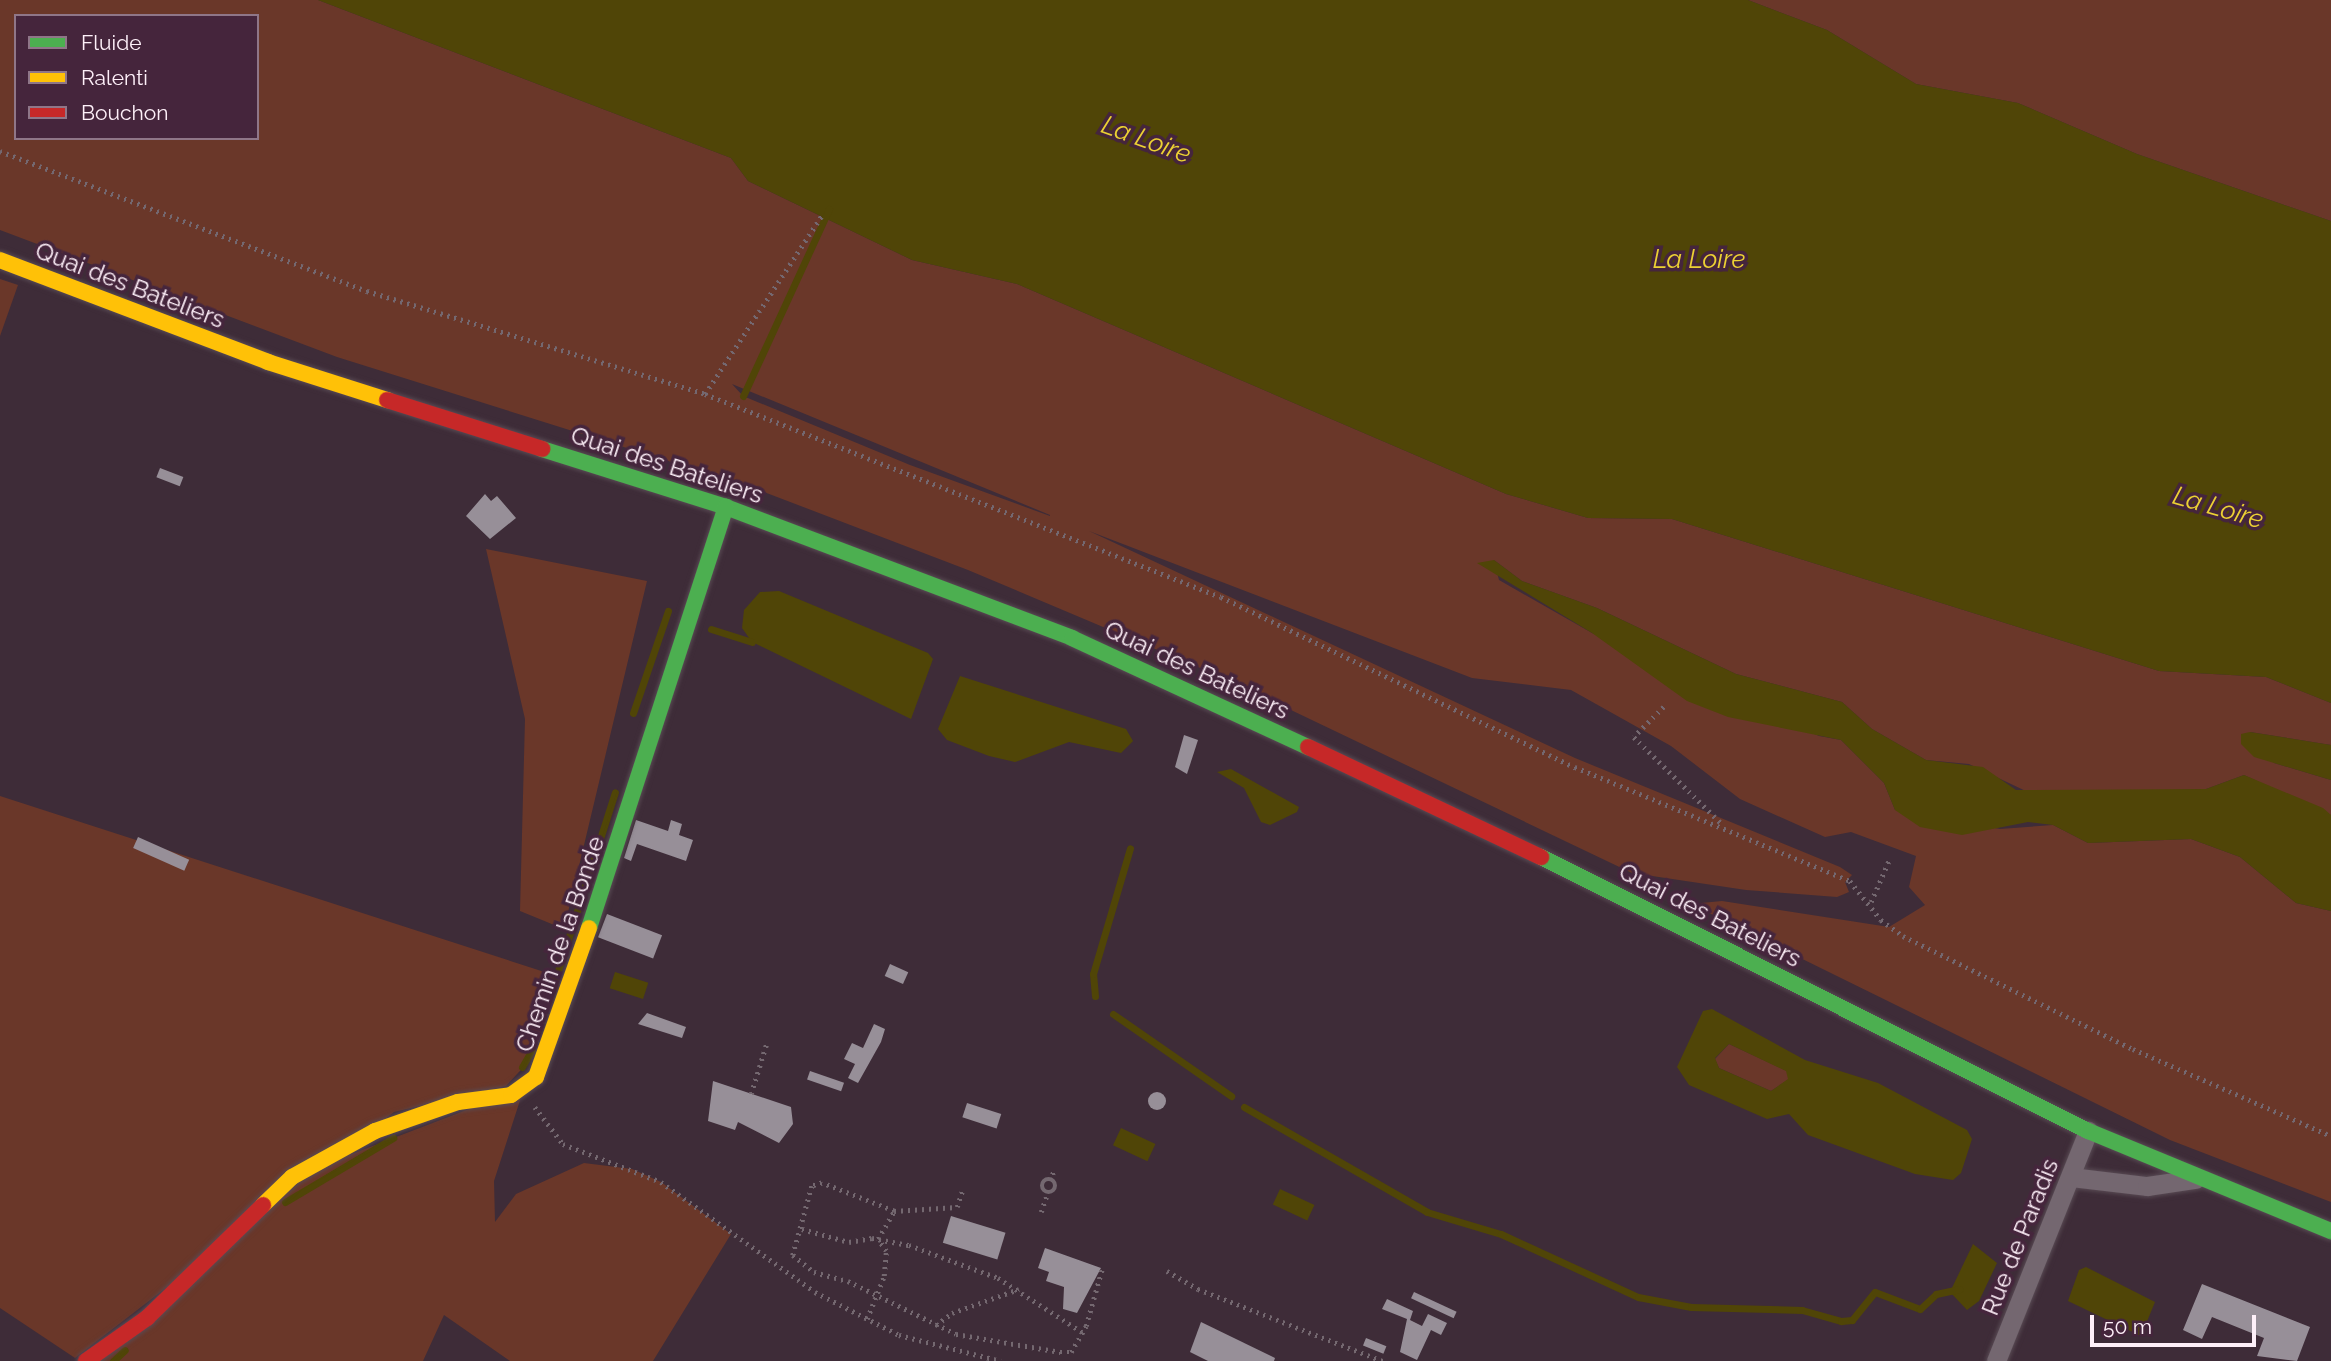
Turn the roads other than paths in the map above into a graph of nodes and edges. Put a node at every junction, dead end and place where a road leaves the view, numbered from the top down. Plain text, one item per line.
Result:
1 (0, 260) edge
2 (726, 507) junction
3 (2088, 1131) junction
4 (2071, 1177) junction
5 (2195, 1179) junction
6 (2331, 1231) edge
7 (86, 1361) edge
8 (1996, 1361) edge

1 - 2 main road, Quai des Bateliers
2 - 3 main road, Quai des Bateliers
2 - 7 main road, Chemin de la Bonde
3 - 4 street, Rue de Paradis
3 - 5 main road, Quai des Bateliers
4 - 5 street
4 - 8 street, Rue de Paradis
5 - 6 main road, Quai des Bateliers

